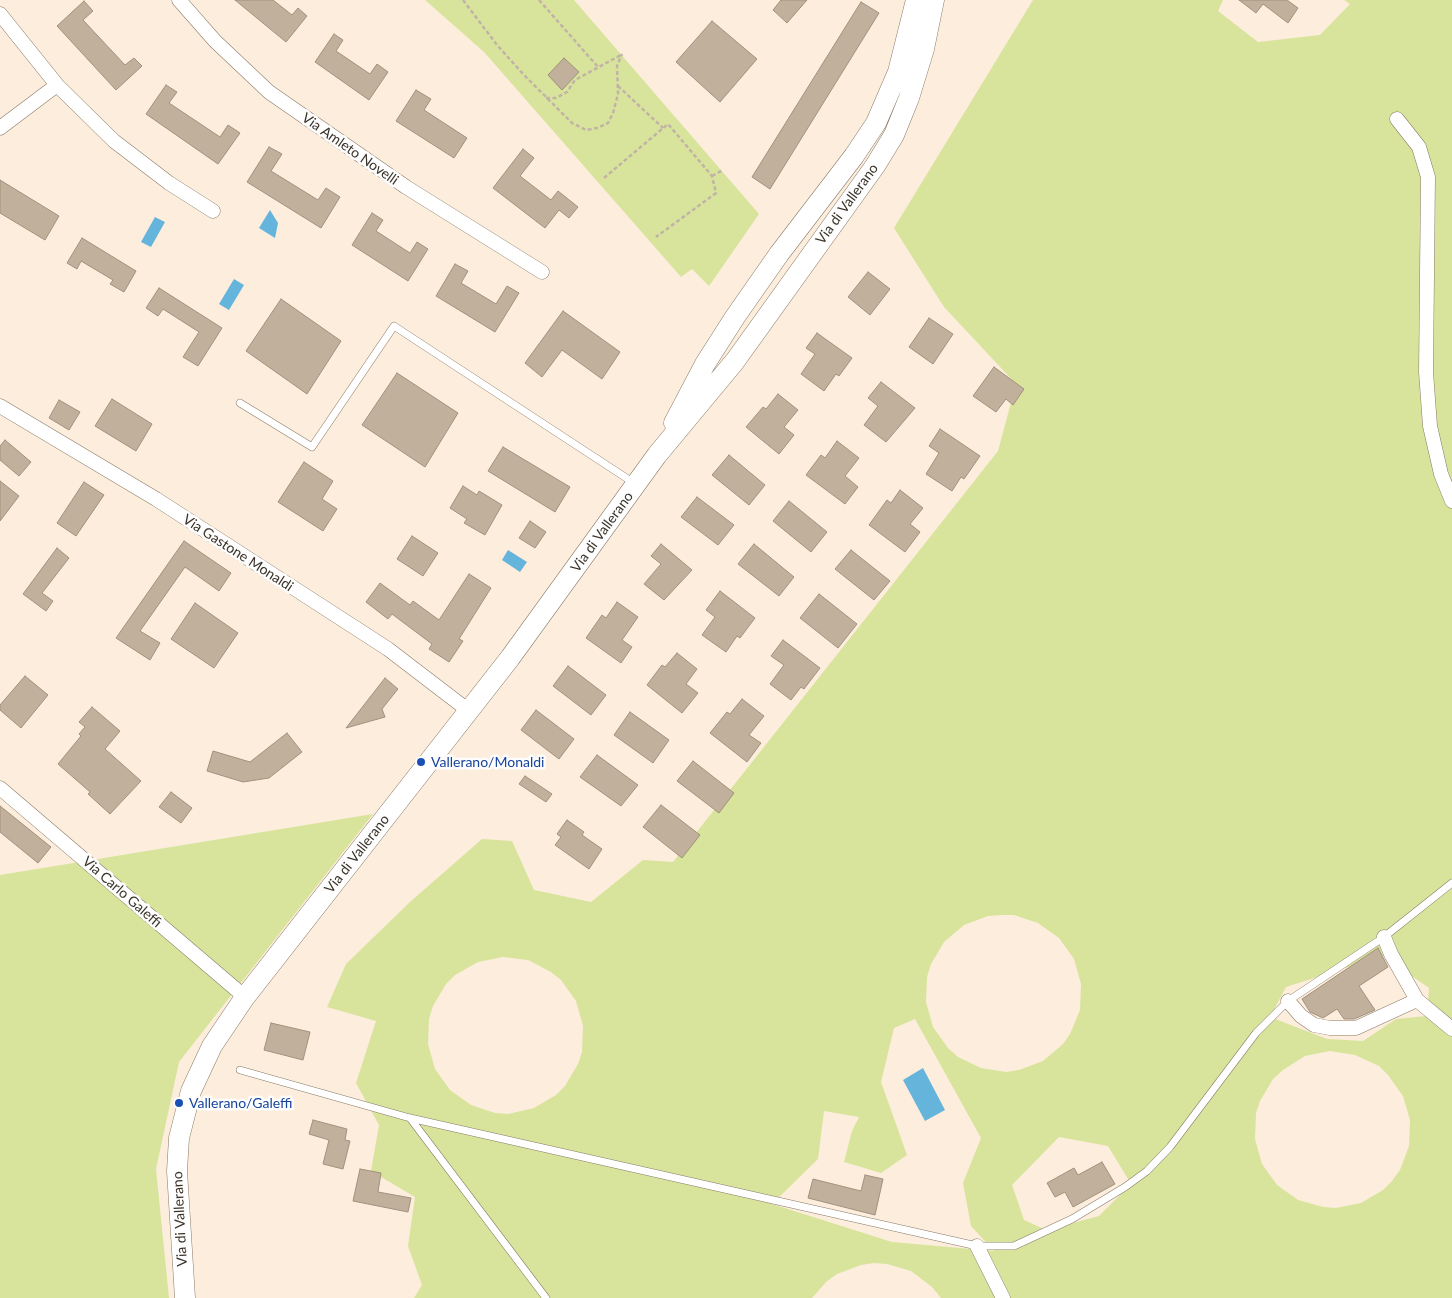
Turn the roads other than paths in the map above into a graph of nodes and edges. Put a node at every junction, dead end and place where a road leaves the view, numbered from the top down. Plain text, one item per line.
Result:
1 (179, 0) edge
2 (916, 0) edge
3 (934, 0) edge
4 (0, 14) edge
5 (57, 85) junction
6 (1397, 119) dead end
7 (0, 128) edge
8 (213, 211) dead end
9 (542, 272) dead end
10 (240, 403) dead end
11 (0, 406) edge
12 (657, 455) junction
13 (636, 484) junction
14 (1452, 500) edge
15 (469, 711) junction
16 (0, 788) edge
17 (1452, 883) edge
18 (1384, 937) junction
19 (245, 997) junction
20 (1417, 1000) junction
21 (1288, 1002) junction
22 (1452, 1029) edge
23 (240, 1070) dead end
24 (410, 1118) junction
25 (977, 1246) junction
26 (185, 1298) edge
27 (546, 1298) edge
28 (1003, 1298) edge

1 - 9 street, Via Amleto Novelli
2 - 12 street, Via di Vallerano
3 - 12 street, Via di Vallerano
4 - 5 street
5 - 7 street
5 - 8 street
6 - 14 street
10 - 13 lane
11 - 15 street, Via Gastone Monaldi
12 - 13 street, Via di Vallerano
13 - 15 street, Via di Vallerano
15 - 19 street, Via di Vallerano
16 - 19 street, Via Carlo Galeffi
17 - 18 lane
18 - 20 street
18 - 21 lane
19 - 26 street, Via di Vallerano
20 - 21 street
20 - 22 street
21 - 25 lane
23 - 24 lane
24 - 25 lane
24 - 27 lane
25 - 28 street

